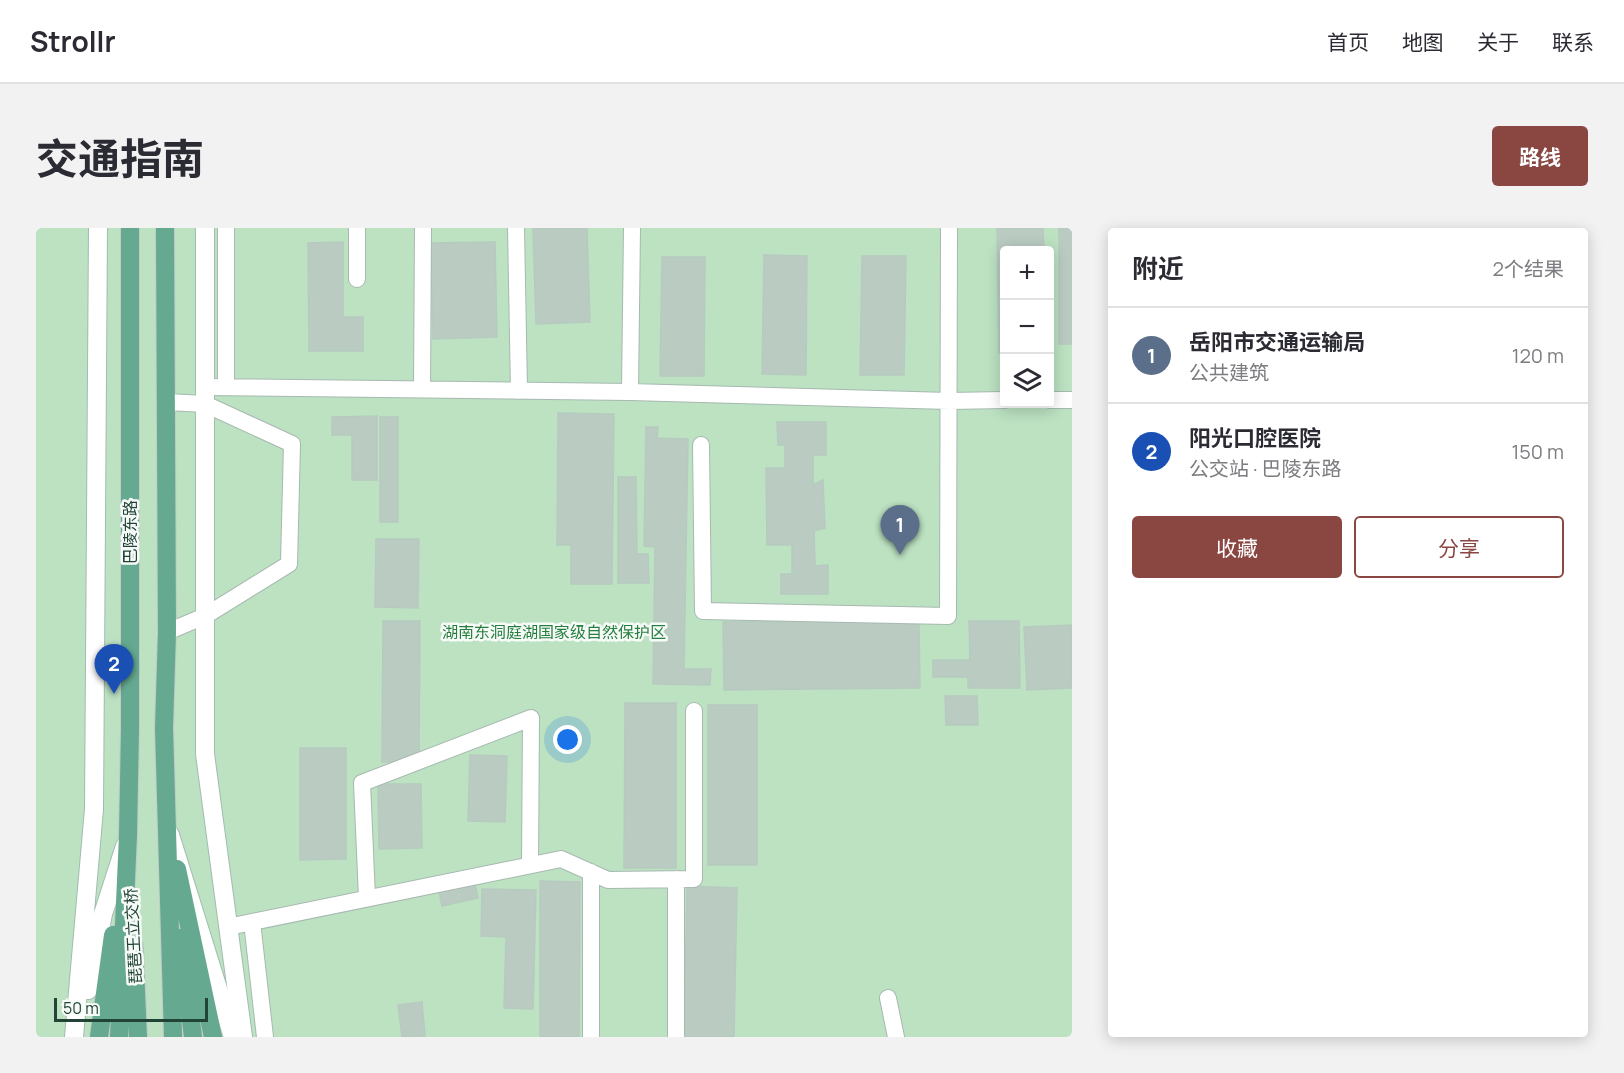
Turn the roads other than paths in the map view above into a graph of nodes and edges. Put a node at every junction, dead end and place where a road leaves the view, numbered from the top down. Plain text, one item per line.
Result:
1 (98, 228) edge
2 (130, 228) edge
3 (165, 228) edge
4 (206, 228) edge
5 (226, 228) edge
6 (357, 228) edge
7 (423, 228) edge
8 (516, 228) edge
9 (632, 228) edge
10 (950, 228) edge
11 (357, 279) dead end
12 (226, 387) junction
13 (422, 389) junction
14 (519, 390) junction
15 (630, 392) junction
16 (205, 395) junction
17 (1072, 399) edge
18 (1000, 400) edge
19 (1054, 400) edge
20 (949, 401) junction
21 (167, 402) junction
22 (701, 445) dead end
23 (205, 616) junction
24 (167, 632) junction
25 (694, 711) dead end
26 (167, 826) junction
27 (128, 835) junction
28 (530, 865) junction
29 (591, 872) junction
30 (676, 879) junction
31 (367, 898) junction
32 (252, 922) junction
33 (228, 927) junction
34 (888, 998) dead end
35 (74, 1037) edge
36 (79, 1037) edge
37 (99, 1037) edge
38 (119, 1037) edge
39 (138, 1037) edge
40 (173, 1037) edge
41 (193, 1037) edge
42 (213, 1037) edge
43 (233, 1037) edge
44 (243, 1037) edge
45 (265, 1037) edge
46 (591, 1037) edge
47 (676, 1037) edge
48 (896, 1037) edge

1 - 35 street
2 - 27 main road, 巴陵东路
3 - 21 main road
4 - 16 street
5 - 12 street
6 - 11 street
7 - 13 street
8 - 14 street
9 - 15 street
10 - 20 street
12 - 13 street
12 - 16 street
13 - 14 street
14 - 15 street
15 - 20 street
16 - 21 street
16 - 23 street
16 - 23 street
17 - 19 street
18 - 20 street
20 - 22 street
21 - 24 main road
23 - 24 street
23 - 33 street
24 - 26 main road
25 - 30 street
26 - 40 main road
26 - 41 main road
26 - 42 main road
26 - 43 street
27 - 36 street
27 - 37 main road
27 - 38 main road
27 - 39 main road, 琵琶王立交桥
28 - 29 street
28 - 31 street
28 - 31 street
29 - 30 street
29 - 46 street
30 - 47 street
31 - 32 street
32 - 33 street
32 - 45 street
33 - 44 street
34 - 48 street

